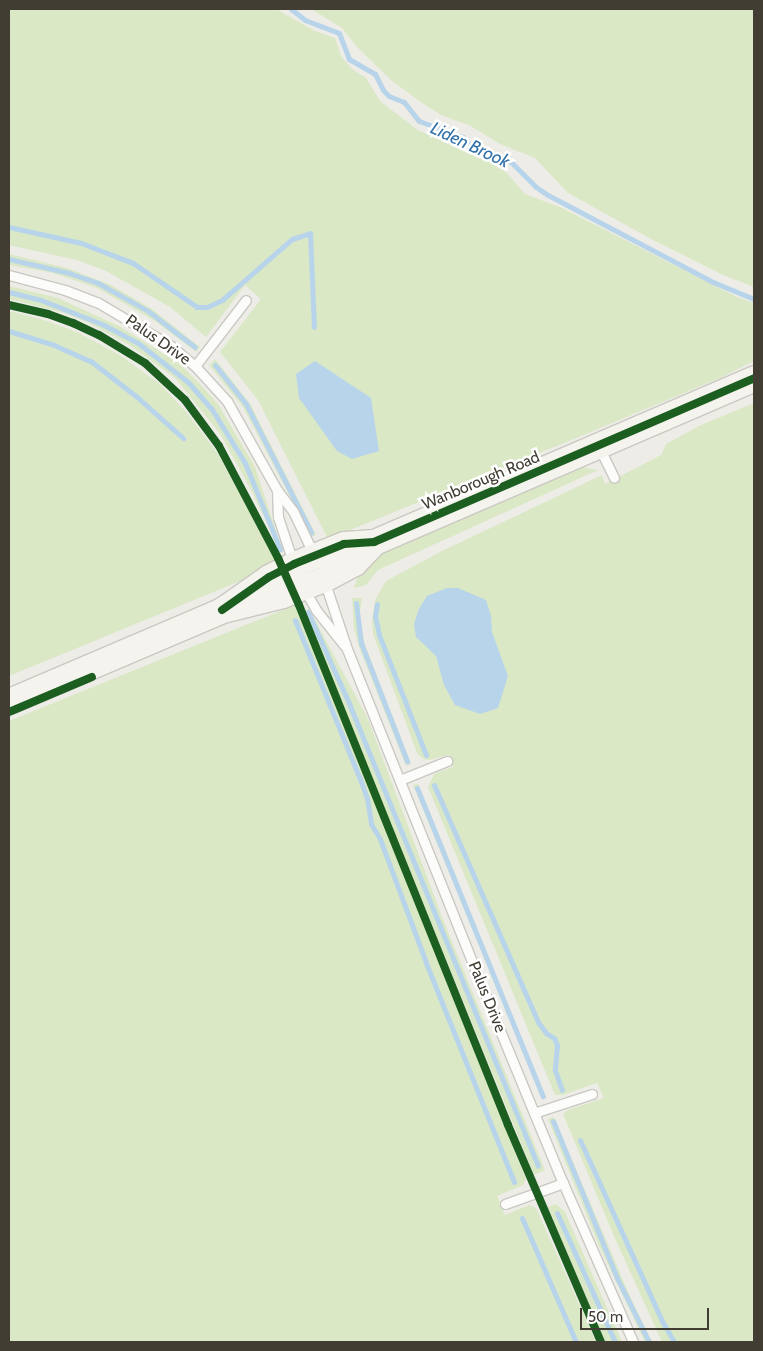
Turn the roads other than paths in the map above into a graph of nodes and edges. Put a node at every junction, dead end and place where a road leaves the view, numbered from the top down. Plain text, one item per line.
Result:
1 (9, 275) edge
2 (246, 300) dead end
3 (195, 366) junction
4 (754, 378) edge
5 (598, 445) junction
6 (614, 478) dead end
7 (277, 490) junction
8 (374, 542) junction
9 (304, 560) junction
10 (314, 584) junction
11 (222, 610) junction
12 (347, 649) junction
13 (9, 701) edge
14 (447, 761) dead end
15 (400, 780) junction
16 (592, 1094) dead end
17 (534, 1113) junction
18 (563, 1183) junction
19 (504, 1204) dead end
20 (633, 1342) edge

1 - 3 lane, Palus Drive
2 - 3 lane
3 - 7 lane, Palus Drive
4 - 5 street, Wanborough Road
5 - 6 lane
5 - 8 street, Wanborough Road
7 - 9 lane, Palus Drive
7 - 9 lane, Palus Drive
8 - 9 street, Wanborough Road
8 - 10 street, Wanborough Road
9 - 10 street, Palus Drive
9 - 11 street, Wanborough Road
10 - 11 street, Wanborough Road
10 - 12 lane, Palus Drive
10 - 12 lane, Palus Drive
11 - 13 street, Wanborough Road
12 - 15 lane, Palus Drive
14 - 15 lane
15 - 17 lane, Palus Drive
16 - 17 lane
17 - 18 lane, Palus Drive
18 - 19 lane
18 - 20 lane, Palus Drive

